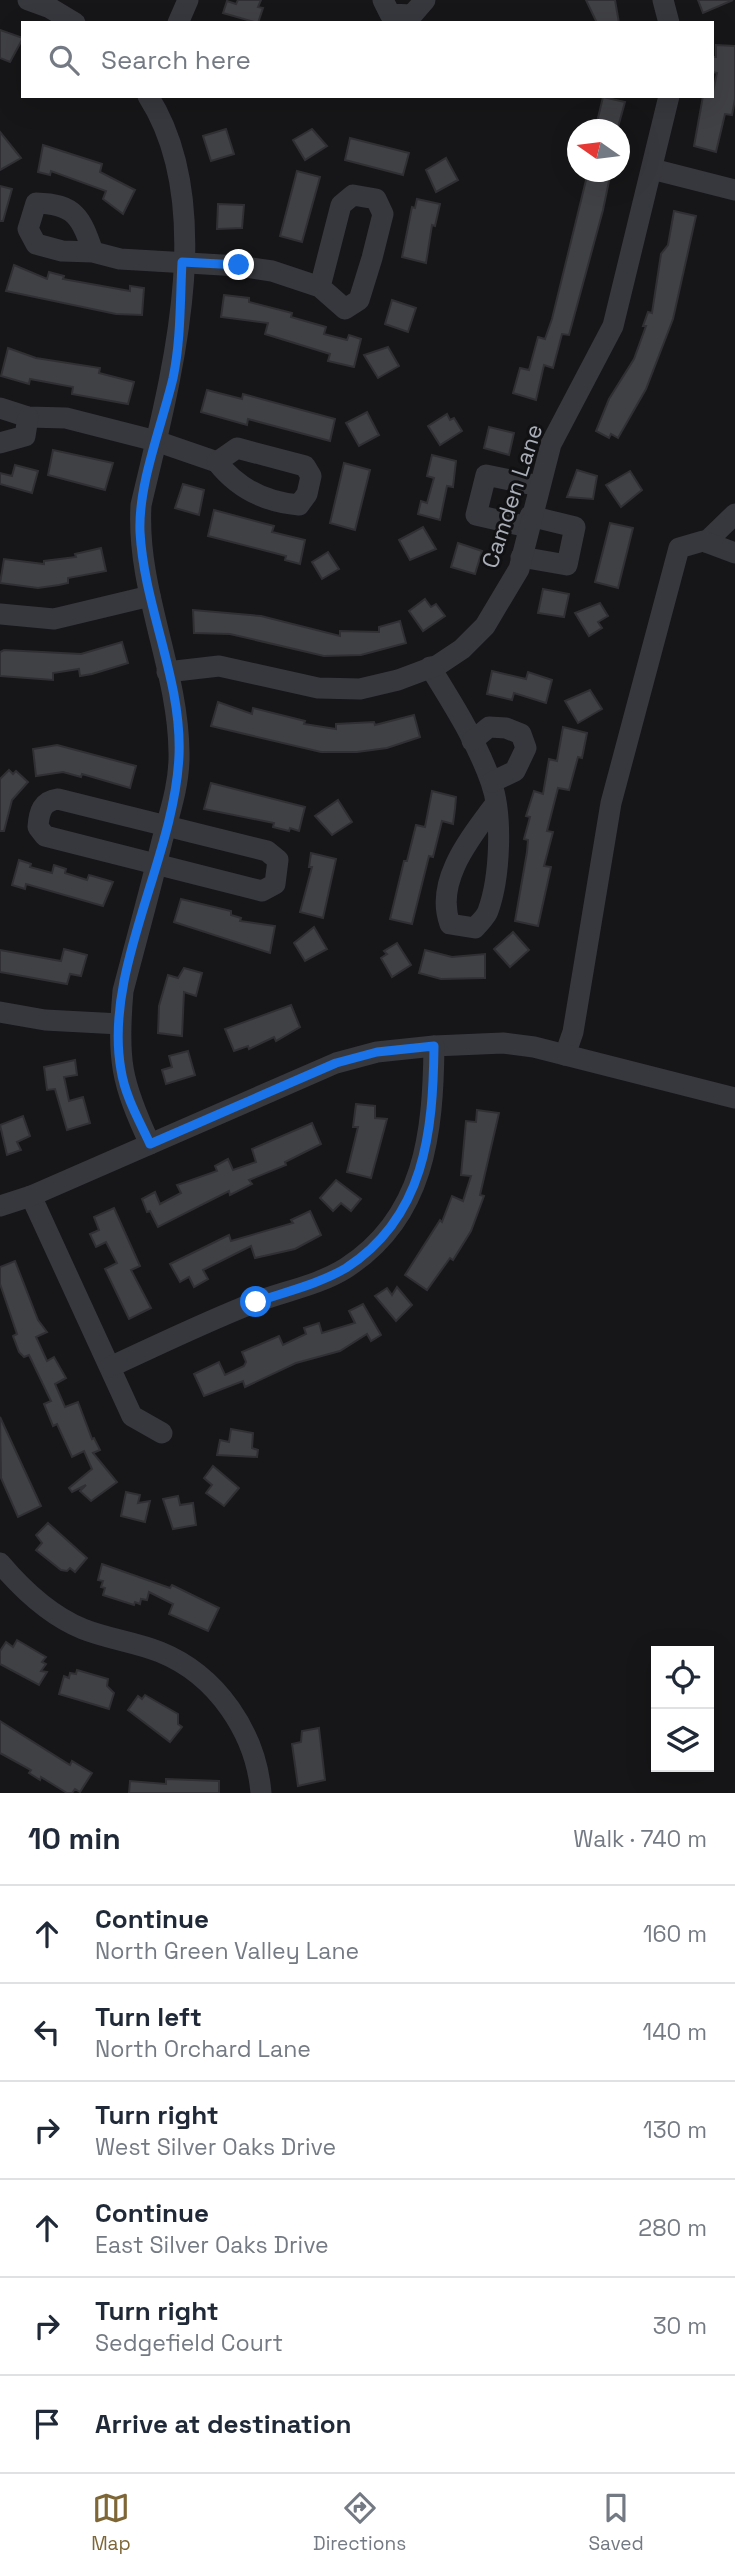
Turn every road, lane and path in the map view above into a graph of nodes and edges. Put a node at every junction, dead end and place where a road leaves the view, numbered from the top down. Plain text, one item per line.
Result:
1 (28, 0) edge
2 (188, 0) edge
3 (383, 0) edge
4 (425, 0) edge
5 (663, 0) edge
6 (72, 21) edge
7 (179, 21) edge
8 (668, 21) edge
9 (149, 98) edge
10 (669, 98) edge
11 (652, 169) junction
12 (735, 190) edge
13 (93, 251) dead end
14 (182, 262) junction
15 (320, 287) junction
16 (0, 408) edge
17 (27, 418) junction
18 (156, 441) junction
19 (0, 443) edge
20 (217, 462) dead end
21 (539, 486) junction
22 (735, 514) edge
23 (529, 521) junction
24 (725, 548) edge
25 (521, 558) junction
26 (150, 596) junction
27 (0, 614) edge
28 (430, 667) junction
29 (167, 671) junction
30 (472, 741) junction
31 (492, 782) junction
32 (496, 803) junction
33 (166, 826) junction
34 (156, 865) junction
35 (0, 1012) edge
36 (120, 1024) junction
37 (434, 1046) junction
38 (565, 1055) junction
39 (735, 1098) edge
40 (150, 1144) junction
41 (31, 1196) junction
42 (0, 1206) edge
43 (110, 1367) junction
44 (162, 1433) dead end
45 (0, 1563) edge
46 (261, 1793) edge

1 - 6 street
2 - 7 street
3 - 4 street
5 - 8 street
9 - 14 street
10 - 11 street, Camden Lane
11 - 12 street
11 - 21 street, Camden Lane
13 - 14 street
14 - 15 street
14 - 18 street
15 - 15 street
16 - 17 street
17 - 18 street
17 - 19 street
18 - 20 street
18 - 26 street
21 - 23 street, Camden Lane
21 - 23 street
22 - 24 street
23 - 25 street, Camden Lane
23 - 25 street
24 - 38 street
25 - 28 street, Camden Lane
26 - 27 street
26 - 29 street
28 - 29 street, Camden Lane
28 - 30 street
29 - 33 street
30 - 31 street
30 - 31 street
31 - 32 street
32 - 32 street
33 - 34 street
33 - 34 street
33 - 34 street
34 - 36 street
35 - 36 street
36 - 40 street
37 - 38 street
37 - 40 street
37 - 43 street
38 - 39 street
40 - 41 street
41 - 42 street
41 - 43 street
43 - 44 street
45 - 46 street

